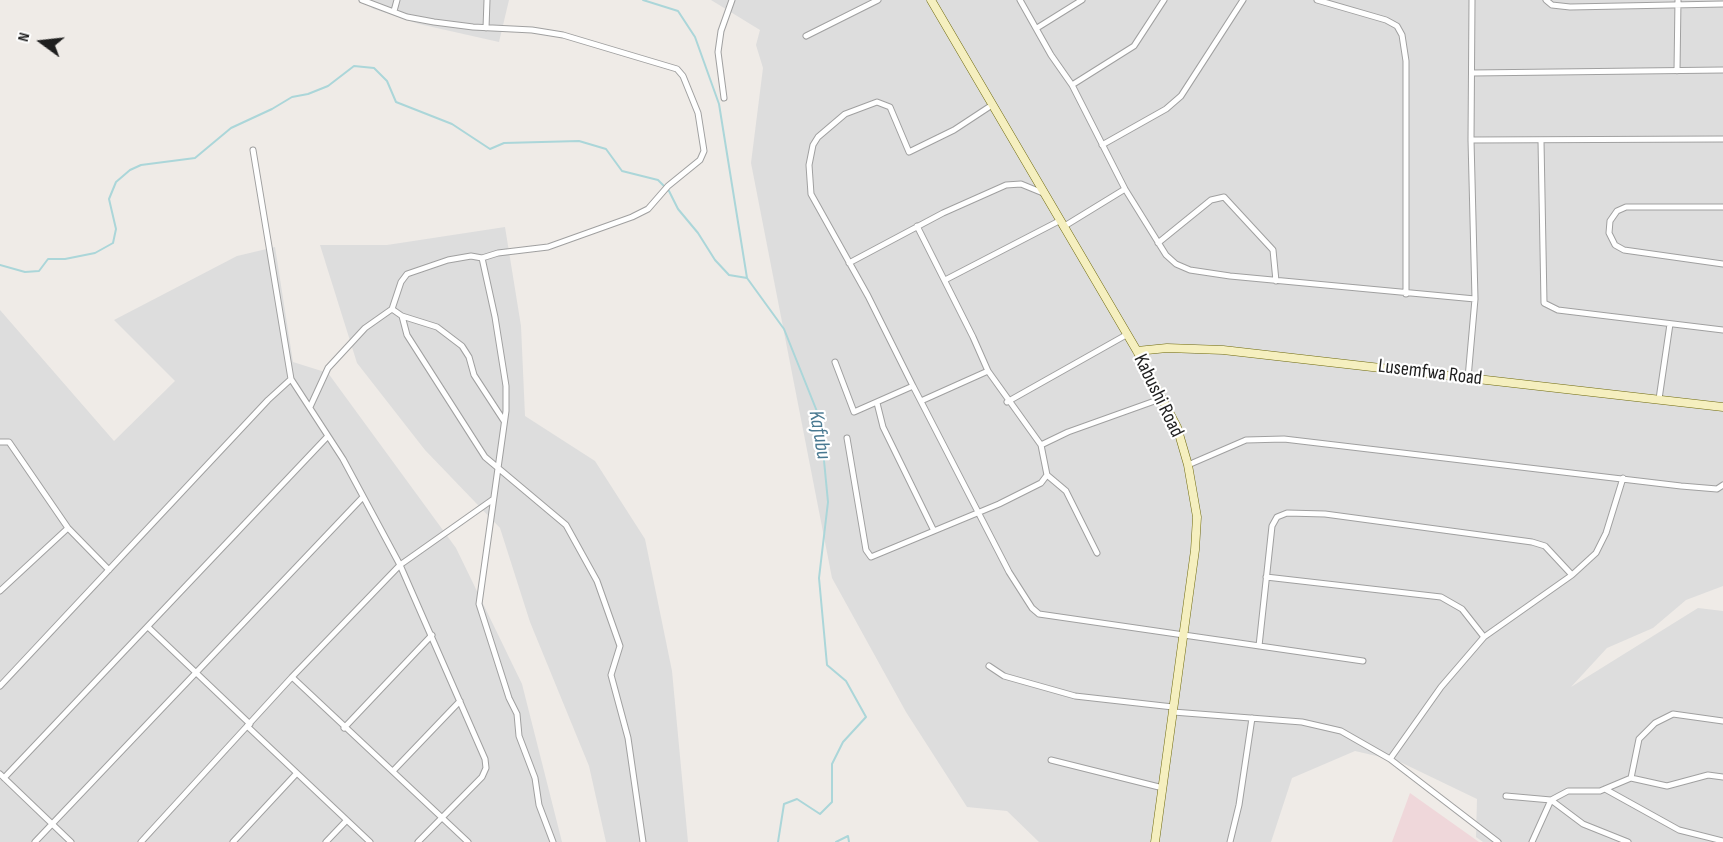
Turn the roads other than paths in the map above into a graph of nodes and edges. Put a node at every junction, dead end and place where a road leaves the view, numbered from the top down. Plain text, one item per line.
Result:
1 (362, 0) edge
2 (397, 0) edge
3 (488, 0) edge
4 (732, 0) edge
5 (878, 0) edge
6 (931, 0) edge
7 (1020, 0) edge
8 (1082, 0) edge
9 (1164, 0) edge
10 (1243, 0) edge
11 (1317, 0) edge
12 (1472, 0) edge
13 (1546, 0) edge
14 (1611, 3) edge
15 (1678, 3) edge
16 (1723, 4) edge
17 (394, 11) junction
18 (486, 28) junction
19 (1038, 28) junction
20 (807, 36) dead end
21 (1723, 70) edge
22 (1677, 71) junction
23 (1472, 73) junction
24 (1072, 85) junction
25 (724, 98) dead end
26 (992, 105) junction
27 (1723, 139) edge
28 (1471, 140) junction
29 (1541, 141) junction
30 (1102, 145) junction
31 (253, 150) dead end
32 (1125, 189) junction
33 (1043, 193) junction
34 (1723, 207) edge
35 (1061, 224) junction
36 (917, 226) junction
37 (1158, 243) junction
38 (482, 258) junction
39 (849, 263) junction
40 (1723, 264) edge
41 (945, 280) junction
42 (1276, 281) junction
43 (1406, 294) junction
44 (1474, 299) junction
45 (392, 309) junction
46 (402, 316) junction
47 (1670, 324) junction
48 (1723, 330) edge
49 (1126, 335) junction
50 (1137, 351) junction
51 (835, 362) dead end
52 (988, 372) junction
53 (1468, 378) junction
54 (291, 379) junction
55 (913, 386) junction
56 (1162, 398) junction
57 (1659, 399) junction
58 (921, 401) junction
59 (1007, 402) junction
60 (877, 403) junction
61 (310, 407) junction
62 (1723, 407) edge
63 (504, 421) junction
64 (328, 436) junction
65 (847, 438) dead end
66 (0, 442) edge
67 (1041, 445) junction
68 (1188, 465) junction
69 (498, 471) junction
70 (1047, 475) junction
71 (1623, 478) junction
72 (1723, 485) edge
73 (362, 498) junction
74 (492, 500) junction
75 (979, 510) junction
76 (68, 528) junction
77 (933, 529) junction
78 (1097, 553) dead end
79 (400, 565) junction
80 (109, 570) junction
81 (1572, 575) junction
82 (1266, 577) junction
83 (0, 591) edge
84 (148, 627) junction
85 (432, 635) junction
86 (1182, 635) junction
87 (1484, 637) junction
88 (1259, 646) junction
89 (1363, 660) dead end
90 (989, 666) dead end
91 (196, 674) junction
92 (292, 676) junction
93 (0, 686) edge
94 (460, 701) junction
95 (1173, 709) junction
96 (1252, 718) junction
97 (1723, 721) edge
98 (248, 725) junction
99 (344, 728) junction
100 (1390, 759) junction
101 (1051, 760) dead end
102 (393, 771) junction
103 (296, 774) junction
104 (2, 776) edge
105 (1723, 777) edge
106 (1631, 778) junction
107 (1163, 788) junction
108 (1605, 789) junction
109 (1506, 796) dead end
110 (1551, 800) junction
111 (442, 818) junction
112 (346, 821) junction
113 (52, 823) junction
114 (1723, 841) edge
115 (35, 842) edge
116 (71, 842) edge
117 (141, 842) edge
118 (233, 842) edge
119 (326, 842) edge
120 (370, 842) edge
121 (418, 842) edge
122 (468, 842) edge
123 (553, 842) edge
124 (643, 842) edge
125 (1155, 842) edge
126 (1230, 842) edge
127 (1498, 842) edge
128 (1532, 842) edge
129 (1628, 842) edge

1 - 17 street
2 - 17 street
3 - 18 street
4 - 25 street
5 - 20 street
6 - 26 main road, Kabushi Road
7 - 19 street
8 - 19 street
9 - 24 street
10 - 30 street
11 - 43 street
12 - 23 street
13 - 14 street
14 - 15 street
15 - 16 street
15 - 22 street
17 - 18 street
18 - 38 street
19 - 24 street
21 - 22 street
22 - 23 street
23 - 28 street
24 - 30 street
26 - 33 main road, Kabushi Road
26 - 39 street
27 - 29 street
28 - 29 street
28 - 44 street
29 - 47 street
30 - 32 street
31 - 54 street
32 - 35 street
32 - 37 street
33 - 35 main road, Kabushi Road
33 - 36 street
34 - 40 street
35 - 41 street
35 - 49 main road, Kabushi Road
36 - 39 street
36 - 41 street
37 - 42 street
37 - 42 street
38 - 45 street
38 - 63 street
39 - 55 street
41 - 52 street
42 - 43 street
43 - 44 street
44 - 53 street
45 - 46 street
45 - 61 street
46 - 63 street
46 - 69 street
47 - 48 street
47 - 57 street
49 - 50 main road, Kabushi Road
49 - 59 street
50 - 53 main road, Lusemfwa Road
50 - 56 main road, Kabushi Road
51 - 60 street
52 - 58 street
52 - 59 street
53 - 57 main road, Lusemfwa Road
54 - 61 street
54 - 80 street
55 - 58 street
55 - 60 street
56 - 67 street
56 - 68 main road, Kabushi Road
57 - 62 main road, Lusemfwa Road
58 - 75 street
59 - 67 street
60 - 77 street
61 - 64 street
63 - 69 street
64 - 73 street
64 - 84 street
65 - 77 street
66 - 76 street
67 - 70 street
68 - 71 street
68 - 86 main road, Kabushi Road
69 - 74 street
69 - 124 street
70 - 75 street
70 - 78 street
71 - 72 street
71 - 81 street
73 - 79 street
73 - 91 street
74 - 79 street
74 - 123 street
75 - 77 street
75 - 86 street
76 - 80 street
76 - 83 street
79 - 85 street
79 - 92 street
80 - 93 street
81 - 82 street
81 - 87 street
82 - 87 street
82 - 88 street
84 - 91 street
84 - 104 street
85 - 94 street
85 - 99 street
86 - 88 street
86 - 95 main road, Kabushi Road
87 - 100 street
88 - 89 street
90 - 95 street
91 - 98 street
91 - 113 street
92 - 98 street
92 - 99 street
94 - 102 street
94 - 111 street
95 - 96 street
95 - 107 main road, Kabushi Road
96 - 100 street
96 - 126 street
97 - 106 street
98 - 103 street
98 - 117 street
99 - 102 street
100 - 127 street
101 - 107 street
102 - 111 street
103 - 112 street
103 - 118 street
104 - 113 street
105 - 106 street
106 - 108 street
107 - 125 main road, Kabushi Road
108 - 110 street
108 - 114 street
109 - 110 street
110 - 128 street
110 - 129 street
111 - 121 street
111 - 122 street
112 - 119 street
112 - 120 street
113 - 115 street
113 - 116 street

